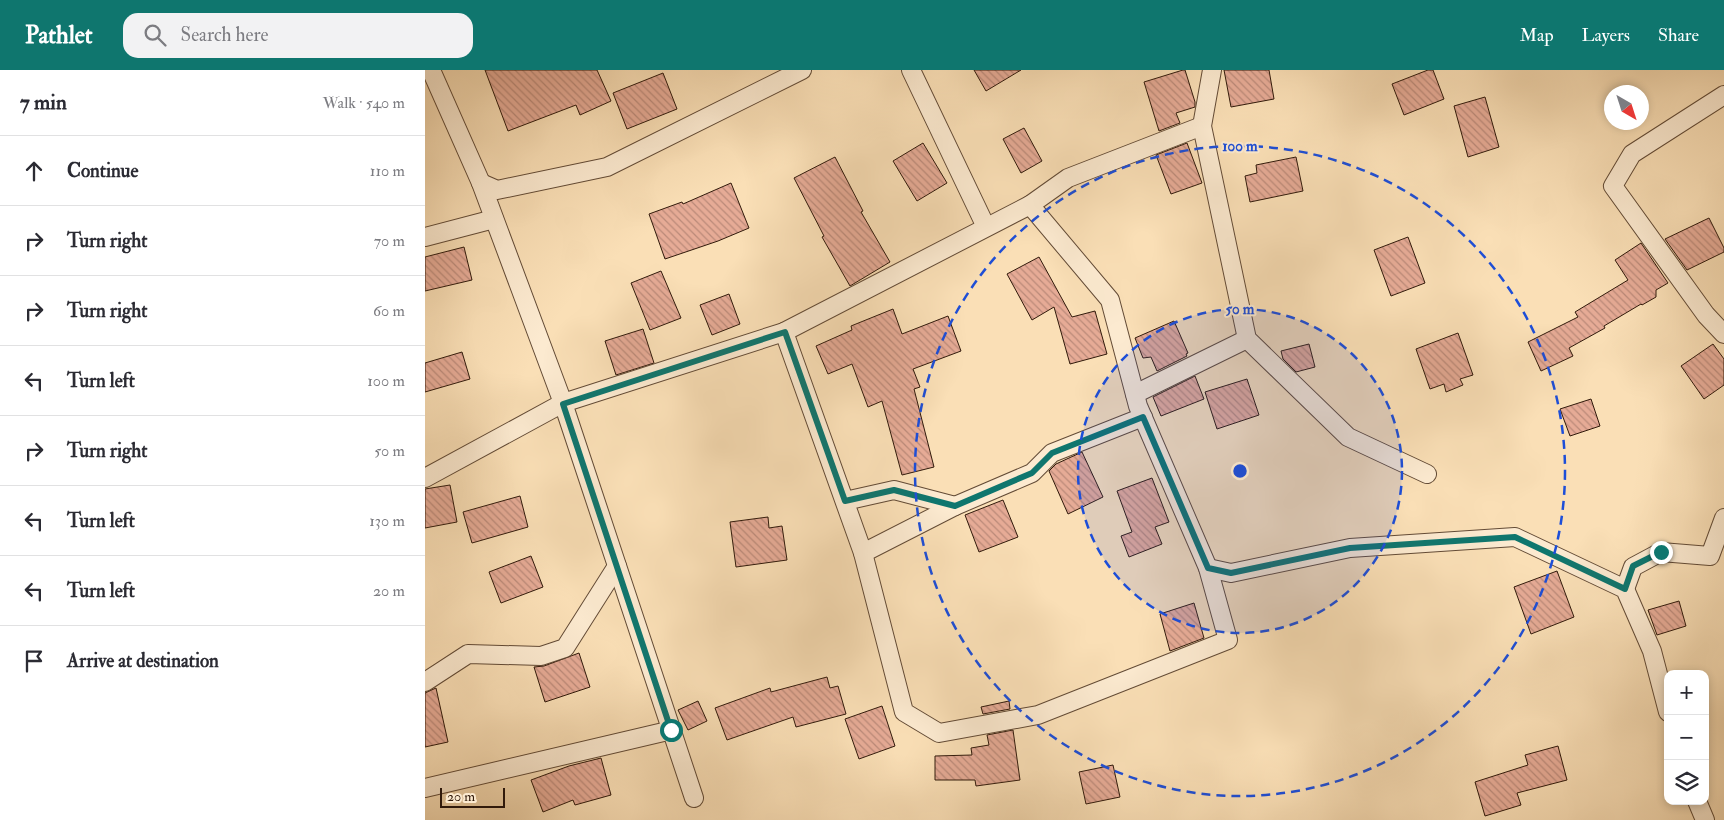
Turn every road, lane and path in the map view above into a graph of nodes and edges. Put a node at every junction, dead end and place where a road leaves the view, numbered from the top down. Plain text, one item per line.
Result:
1 (431, 70) edge
2 (803, 70) edge
3 (911, 70) edge
4 (1212, 70) edge
5 (1724, 95) edge
6 (1202, 126) junction
7 (481, 183) junction
8 (1030, 205) junction
9 (494, 218) junction
10 (987, 227) junction
11 (425, 237) edge
12 (785, 332) junction
13 (1724, 334) edge
14 (1247, 339) junction
15 (1135, 394) junction
16 (563, 404) junction
17 (1143, 417) junction
18 (1427, 474) dead end
19 (425, 478) edge
20 (845, 501) junction
21 (955, 506) junction
22 (1724, 518) edge
23 (863, 553) junction
24 (617, 566) junction
25 (1208, 568) junction
26 (1625, 589) junction
27 (425, 682) edge
28 (1664, 696) edge
29 (671, 730) junction
30 (425, 788) edge
31 (694, 798) dead end
32 (1699, 805) edge
33 (1705, 820) edge

1 - 7 street
2 - 7 street
3 - 10 street
4 - 6 street
5 - 13 street
6 - 8 street
6 - 14 street
7 - 9 street
8 - 10 street
8 - 15 street
9 - 11 street
9 - 16 street
10 - 12 street
12 - 16 street
12 - 20 street
14 - 15 street
14 - 18 street
15 - 17 street
16 - 19 street
16 - 24 street
17 - 21 street
17 - 25 street
20 - 21 street
20 - 23 street
21 - 23 street
22 - 26 street
23 - 25 street
24 - 27 street
24 - 29 street
25 - 26 street
26 - 28 street
29 - 30 street
29 - 31 street
32 - 33 street

